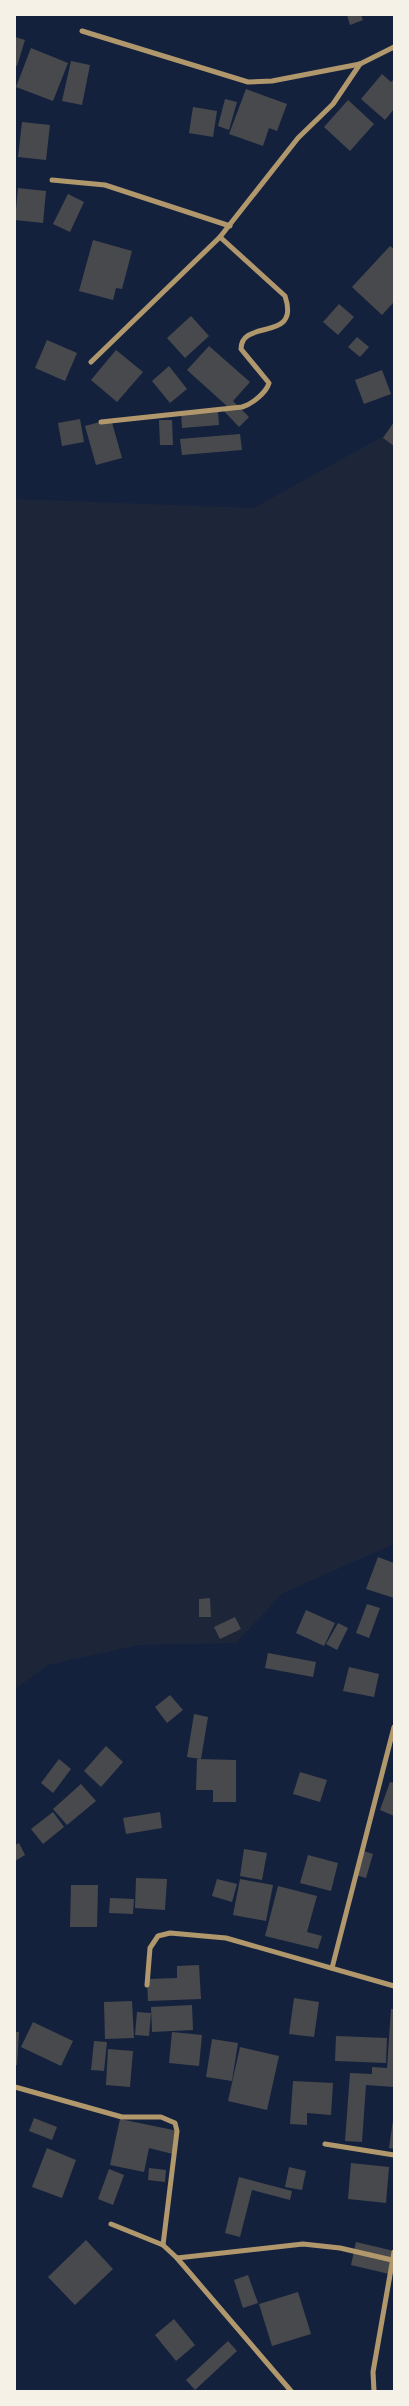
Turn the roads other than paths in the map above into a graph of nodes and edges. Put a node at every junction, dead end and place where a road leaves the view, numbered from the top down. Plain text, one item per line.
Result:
1 (82, 31) dead end
2 (394, 47) edge
3 (360, 64) junction
4 (52, 180) dead end
5 (230, 226) junction
6 (220, 237) junction
7 (91, 362) dead end
8 (101, 422) dead end
9 (394, 1727) edge
10 (332, 1968) junction
11 (147, 1985) dead end
12 (394, 1986) edge
13 (15, 2087) edge
14 (325, 2144) dead end
15 (394, 2155) edge
16 (111, 2224) dead end
17 (163, 2245) junction
18 (394, 2252) edge
19 (177, 2258) junction
20 (392, 2260) junction
21 (291, 2391) edge
22 (374, 2391) edge

1 - 3 street
2 - 3 street
3 - 5 street
4 - 5 street
5 - 6 street
6 - 7 street
6 - 8 street
9 - 10 street
10 - 11 street
10 - 12 street
13 - 17 street
14 - 15 street
16 - 17 street
17 - 19 street
18 - 20 street
19 - 20 street
19 - 21 street
20 - 22 street

